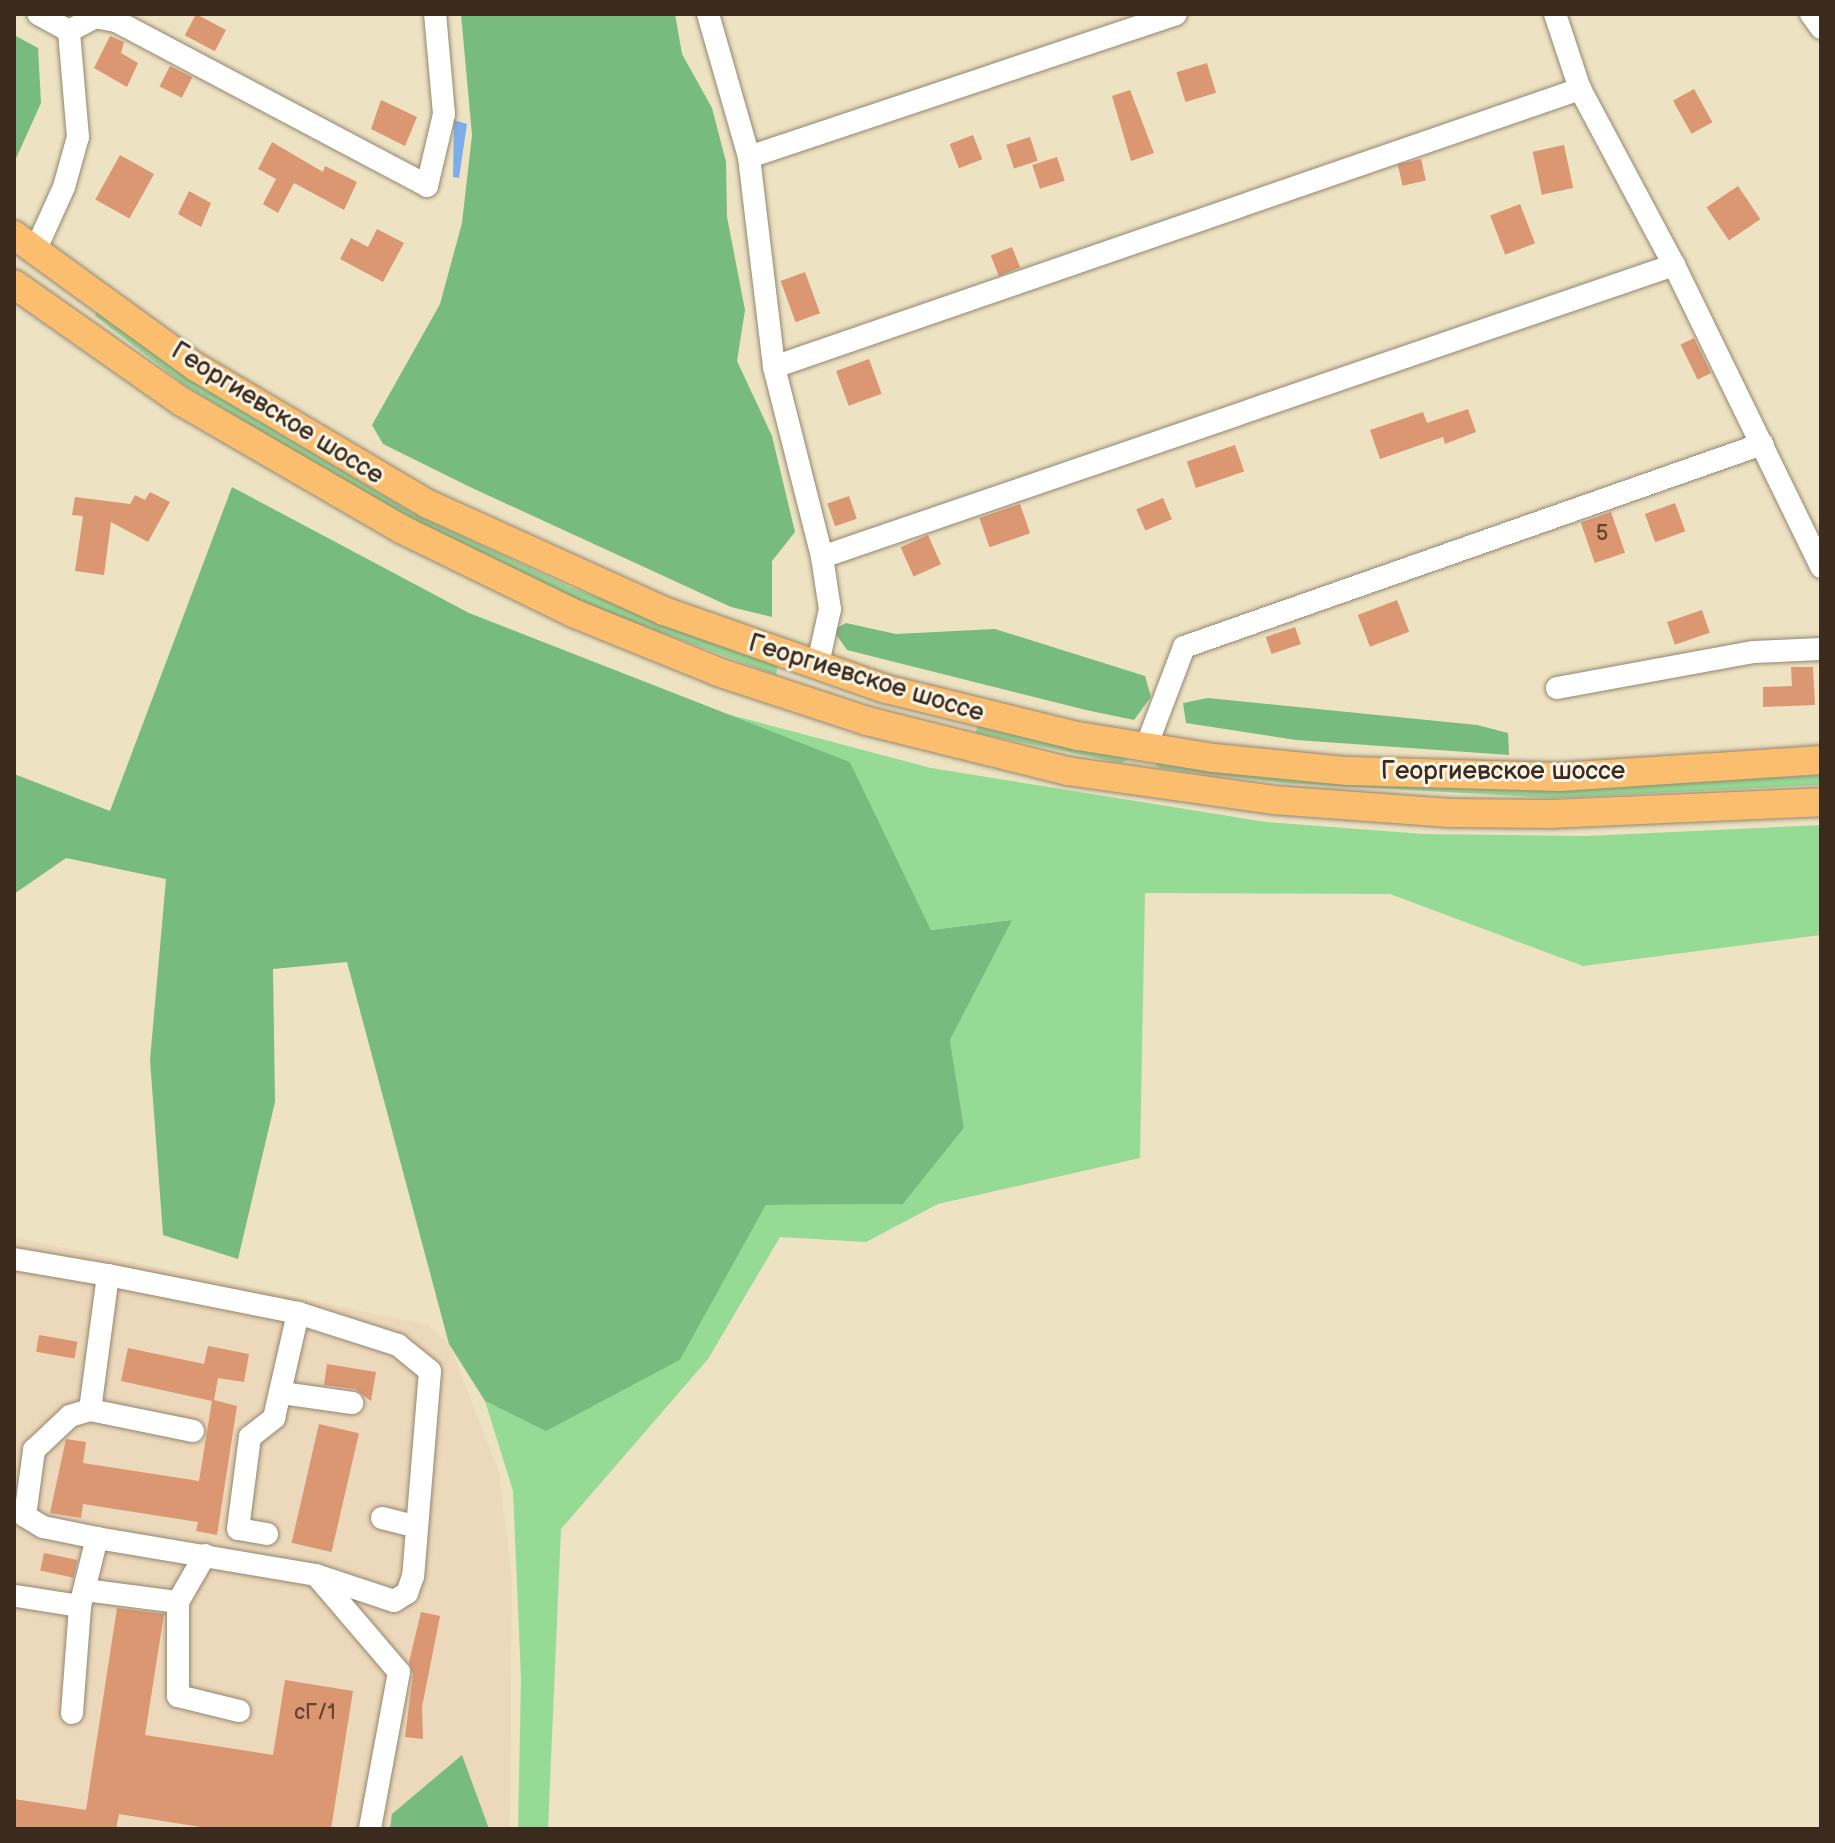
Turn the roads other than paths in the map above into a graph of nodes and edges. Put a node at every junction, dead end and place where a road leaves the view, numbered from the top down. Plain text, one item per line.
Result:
1 (38, 14) edge
2 (435, 14) edge
3 (708, 14) edge
4 (1176, 14) edge
5 (1555, 14) edge
6 (1811, 14) edge
7 (1821, 28) edge
8 (69, 31) junction
9 (1580, 89) junction
10 (749, 157) junction
11 (24, 243) edge
12 (1674, 265) junction
13 (14, 284) edge
14 (774, 367) junction
15 (1762, 444) junction
16 (822, 557) junction
17 (1820, 559) edge
18 (1821, 649) edge
19 (817, 668) junction
20 (1557, 688) dead end
21 (1146, 747) junction
22 (1821, 760) edge
23 (1821, 802) edge
24 (14, 1259) edge
25 (108, 1275) junction
26 (298, 1313) junction
27 (282, 1393) junction
28 (352, 1403) dead end
29 (90, 1410) junction
30 (193, 1431) dead end
31 (382, 1518) dead end
32 (414, 1526) junction
33 (267, 1534) dead end
34 (97, 1538) junction
35 (205, 1555) junction
36 (316, 1575) junction
37 (16, 1596) dead end
38 (82, 1598) junction
39 (178, 1602) junction
40 (239, 1711) dead end
41 (72, 1713) dead end
42 (370, 1829) edge

1 - 8 street
2 - 8 street
3 - 10 street
4 - 10 street
5 - 9 street
6 - 7 street
8 - 11 street
9 - 12 street
9 - 14 street
10 - 14 street
11 - 19 main road, Георгиевское шоссе
12 - 15 street
12 - 16 street
13 - 23 main road, Георгиевское шоссе
14 - 16 street
15 - 17 street
15 - 21 street
16 - 19 street
18 - 20 street
19 - 21 main road, Георгиевское шоссе
21 - 22 main road, Георгиевское шоссе
24 - 25 street
25 - 26 street
25 - 29 street
26 - 27 street
26 - 32 street
27 - 28 street
27 - 33 street
29 - 30 street
29 - 34 street
31 - 32 street
32 - 36 street
34 - 35 street
34 - 38 street
35 - 36 street
35 - 39 street
36 - 42 street
37 - 38 street
38 - 39 street
38 - 41 street
39 - 40 street

